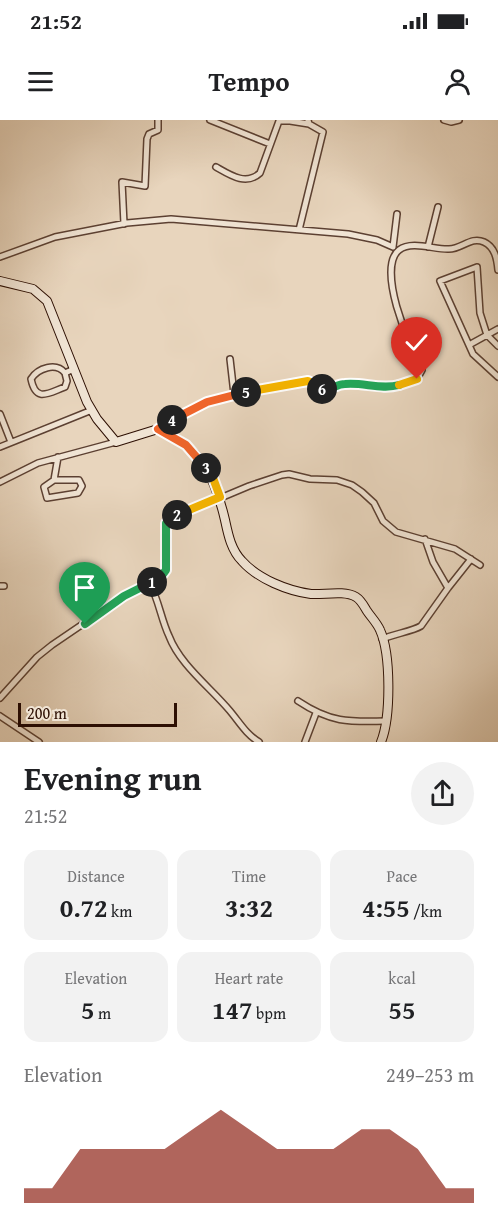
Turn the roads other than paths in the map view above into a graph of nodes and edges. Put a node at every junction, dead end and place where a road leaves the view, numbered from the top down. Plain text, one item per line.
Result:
1 (158, 120) edge
2 (210, 120) edge
3 (444, 120) edge
4 (459, 120) edge
5 (309, 122) edge
6 (270, 144) junction
7 (216, 167) dead end
8 (438, 207) dead end
9 (397, 214) dead end
10 (124, 224) junction
11 (299, 230) junction
12 (393, 247) junction
13 (428, 247) junction
14 (395, 255) junction
15 (0, 257) edge
16 (498, 270) edge
17 (0, 281) edge
18 (498, 328) edge
19 (487, 335) junction
20 (469, 345) junction
21 (498, 346) edge
22 (230, 358) dead end
23 (74, 369) junction
24 (65, 373) junction
25 (498, 377) edge
26 (234, 394) junction
27 (92, 410) junction
28 (0, 414) edge
29 (158, 429) junction
30 (11, 442) junction
31 (116, 442) junction
32 (0, 447) edge
33 (58, 457) junction
34 (54, 480) junction
35 (0, 482) edge
36 (220, 497) junction
37 (425, 539) junction
38 (471, 559) junction
39 (480, 565) dead end
40 (150, 584) junction
41 (448, 588) junction
42 (382, 639) junction
43 (0, 698) edge
44 (298, 701) dead end
45 (316, 713) junction
46 (0, 716) edge
47 (387, 721) junction
48 (39, 742) edge
49 (259, 742) edge
50 (305, 742) edge
51 (381, 742) edge

1 - 10 street
2 - 6 street
3 - 4 street
5 - 6 street
5 - 11 street
6 - 7 street
8 - 13 street
9 - 12 street
10 - 11 street
10 - 15 street
11 - 12 street
12 - 14 street
13 - 14 street
13 - 16 street
14 - 26 street
17 - 23 main road
18 - 19 street
19 - 20 street
19 - 20 street
19 - 21 street
20 - 25 street
22 - 26 street
23 - 24 street
23 - 27 main road
24 - 24 street
26 - 29 street
27 - 30 street
27 - 31 main road
28 - 30 street
29 - 31 main road
29 - 36 main road
30 - 32 street
31 - 33 street
33 - 34 street
33 - 35 street
34 - 34 street
36 - 37 street
36 - 40 street
36 - 42 main road
37 - 38 street
37 - 41 street
38 - 39 street
38 - 41 street
40 - 43 street
40 - 49 street
41 - 42 street
42 - 47 main road
44 - 45 street
45 - 47 street
45 - 50 street
46 - 48 street
47 - 51 main road

